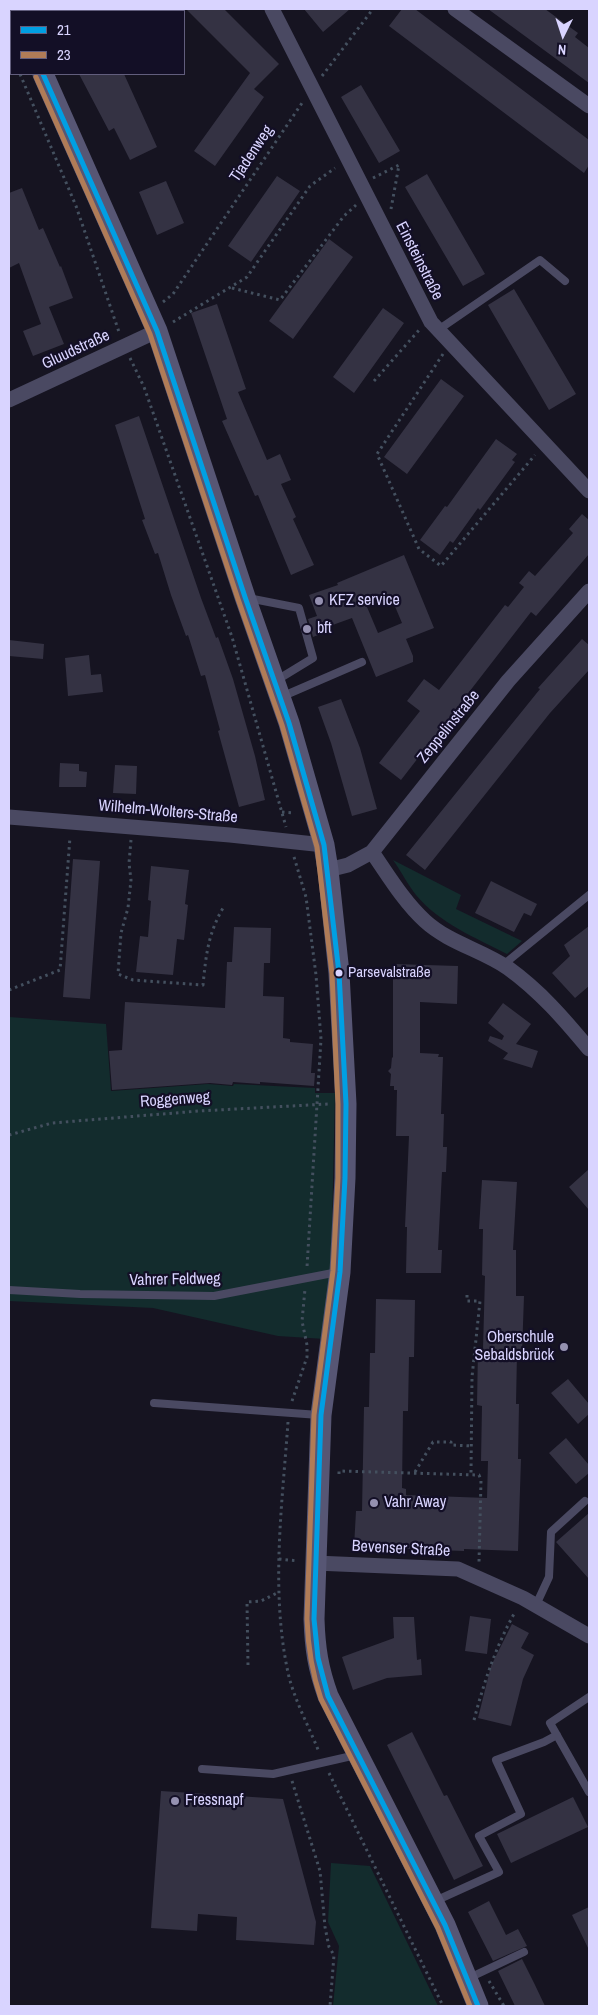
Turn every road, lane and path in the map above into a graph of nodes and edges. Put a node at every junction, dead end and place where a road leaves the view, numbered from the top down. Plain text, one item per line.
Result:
1 (272, 9) edge
2 (373, 9) edge
3 (454, 9) edge
4 (20, 75) edge
5 (43, 75) edge
6 (312, 88) junction
7 (589, 106) edge
8 (348, 159) junction
9 (363, 190) junction
10 (386, 234) junction
11 (565, 281) dead end
12 (231, 288) junction
13 (154, 322) junction
14 (434, 325) junction
15 (450, 344) junction
16 (124, 346) junction
17 (374, 381) dead end
18 (9, 400) edge
19 (545, 444) junction
20 (589, 491) edge
21 (589, 591) edge
22 (245, 597) junction
23 (362, 662) dead end
24 (278, 689) junction
25 (9, 818) edge
26 (71, 822) junction
27 (132, 827) junction
28 (290, 841) junction
29 (324, 844) junction
30 (372, 852) junction
31 (328, 870) junction
32 (589, 896) edge
33 (223, 908) dead end
34 (503, 965) junction
35 (9, 990) edge
36 (589, 1048) edge
37 (346, 1104) junction
38 (318, 1105) junction
39 (9, 1135) edge
40 (340, 1272) junction
41 (307, 1278) junction
42 (9, 1290) edge
43 (467, 1295) dead end
44 (154, 1403) dead end
45 (289, 1413) junction
46 (321, 1415) junction
47 (472, 1446) junction
48 (415, 1473) junction
49 (471, 1474) junction
50 (338, 1480) dead end
51 (585, 1501) dead end
52 (315, 1563) junction
53 (479, 1578) junction
54 (278, 1592) junction
55 (529, 1602) junction
56 (589, 1636) edge
57 (248, 1664) dead end
58 (589, 1696) edge
59 (474, 1720) dead end
60 (556, 1735) junction
61 (358, 1755) junction
62 (324, 1762) junction
63 (202, 1769) dead end
64 (282, 1773) junction
65 (589, 1792) edge
66 (433, 1902) junction
67 (524, 1952) dead end
68 (475, 1975) junction
69 (330, 2006) edge
70 (443, 2006) edge
71 (478, 2006) edge
72 (504, 2006) edge

1 - 6 street, Einsteinstraße
2 - 6 path, Tjadenweg
3 - 7 street
4 - 16 path
5 - 13 main road
6 - 8 street, Einsteinstraße
6 - 13 path, Tjadenweg
8 - 9 street, Einsteinstraße
8 - 12 path
9 - 10 street, Einsteinstraße
9 - 10 path
9 - 12 path
10 - 14 street, Einsteinstraße
11 - 14 lane
12 - 13 path
13 - 16 street, Gluudstraße
13 - 22 main road
14 - 15 street, Einsteinstraße
14 - 17 path
15 - 19 street, Einsteinstraße
15 - 19 path
16 - 18 street, Gluudstraße
16 - 28 path
19 - 20 street, Einsteinstraße
21 - 30 street, Zeppelinstraße
22 - 24 main road
22 - 24 lane
23 - 24 lane
24 - 29 main road
25 - 26 street, Wilhelm-Wolters-Straße
26 - 27 street, Wilhelm-Wolters-Straße
26 - 35 path
27 - 28 street, Wilhelm-Wolters-Straße
27 - 33 path
28 - 29 street, Wilhelm-Wolters-Straße
28 - 38 path
29 - 31 main road
30 - 31 street, Zeppelinstraße
30 - 34 street
31 - 37 main road
32 - 34 lane
34 - 36 street
37 - 38 path, Roggenweg
37 - 40 main road
38 - 39 path, Roggenweg
38 - 41 path
40 - 41 lane, Vahrer Feldweg
40 - 46 main road
41 - 42 lane, Vahrer Feldweg
41 - 45 path
43 - 47 path
44 - 45 lane
45 - 46 lane
45 - 54 path
46 - 52 main road
47 - 48 path
47 - 49 path
48 - 49 path
48 - 50 path
49 - 53 path
51 - 55 lane
52 - 53 street, Bevenser Straße
52 - 61 main road
53 - 55 street, Bevenser Straße
54 - 57 path
54 - 62 path
55 - 56 street, Bevenser Straße
55 - 59 path
58 - 60 lane
60 - 65 lane
60 - 66 lane
61 - 62 lane
61 - 66 main road
62 - 64 lane
62 - 70 path
63 - 64 lane
64 - 69 path
66 - 68 main road
67 - 68 lane
68 - 71 main road
68 - 72 path

